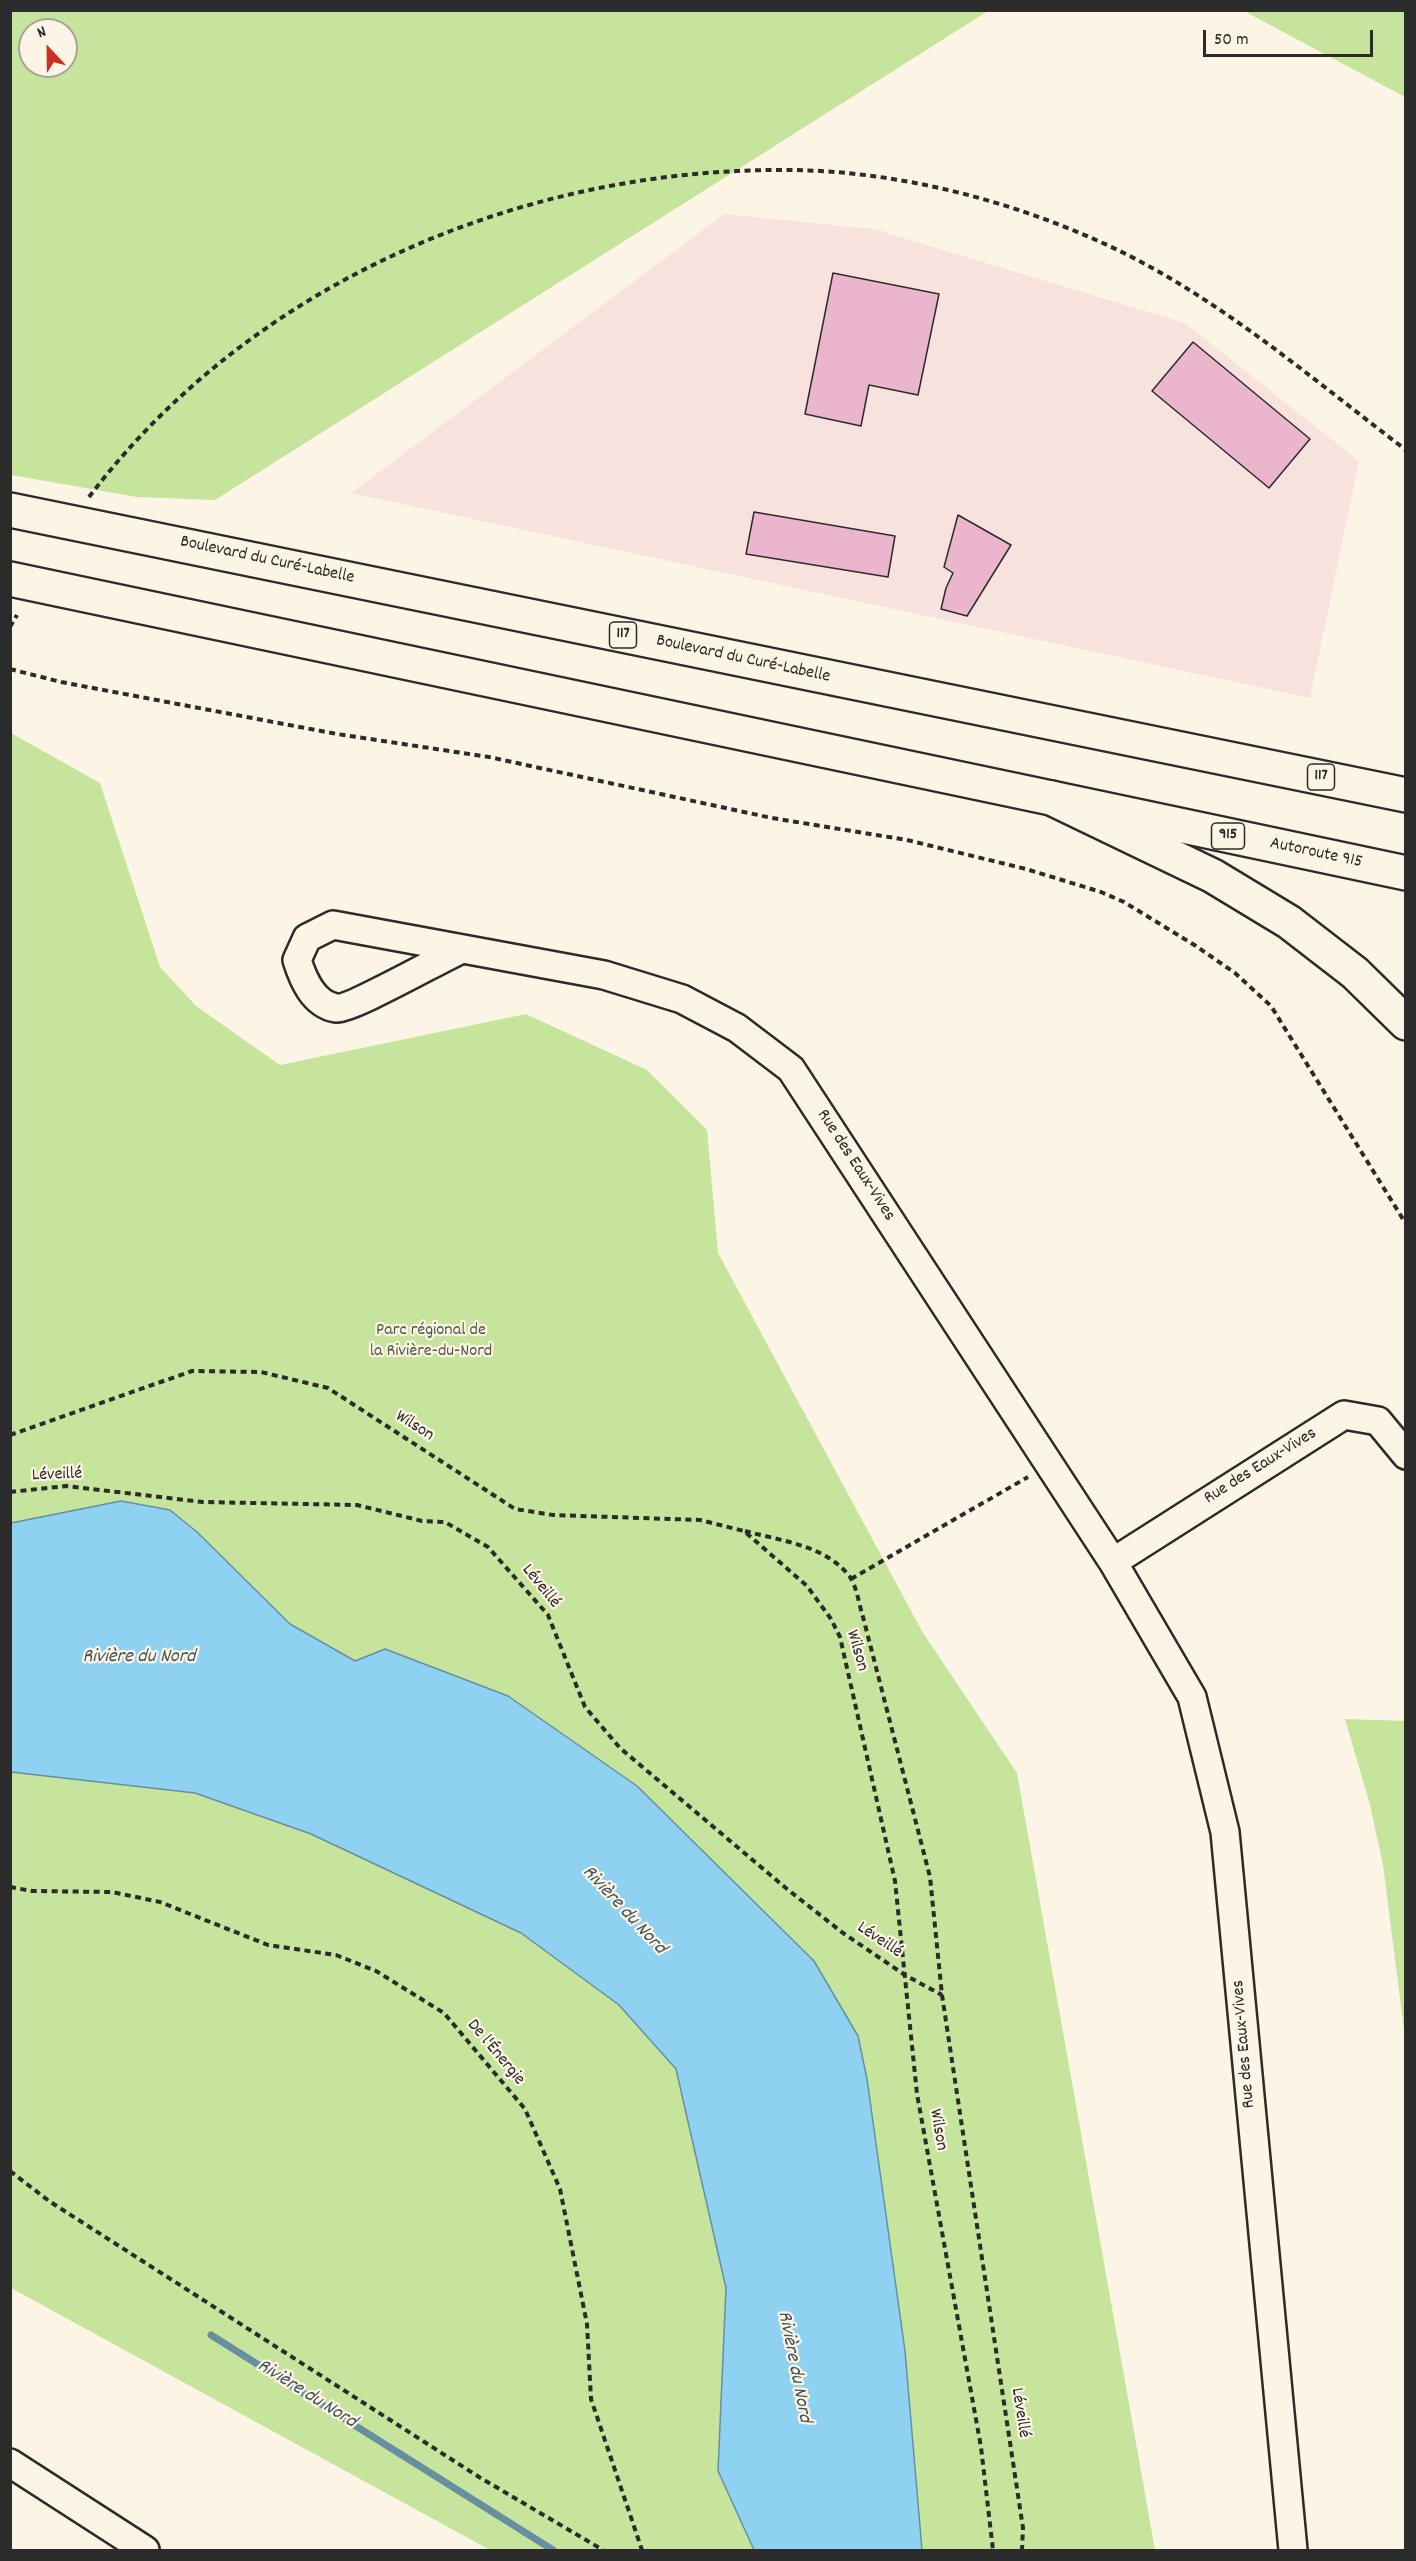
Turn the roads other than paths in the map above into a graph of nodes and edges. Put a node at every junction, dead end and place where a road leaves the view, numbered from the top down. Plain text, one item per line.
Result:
1 (10, 510) edge
2 (10, 579) edge
3 (1406, 795) edge
4 (1051, 798) junction
5 (1406, 873) edge
6 (462, 949) junction
7 (1406, 1023) edge
8 (1406, 1455) edge
9 (1113, 1562) junction
10 (10, 2463) edge
11 (145, 2550) edge
12 (1293, 2550) edge

1 - 3 main road, Boulevard du Curé-Labelle / 117
2 - 4 main road
4 - 5 main road, Autoroute 915 / 915
4 - 7 main road
6 - 6 street, Rue des Eaux-Vives
6 - 9 street, Rue des Eaux-Vives
8 - 9 street, Rue des Eaux-Vives
9 - 12 street, Rue des Eaux-Vives
10 - 11 street

